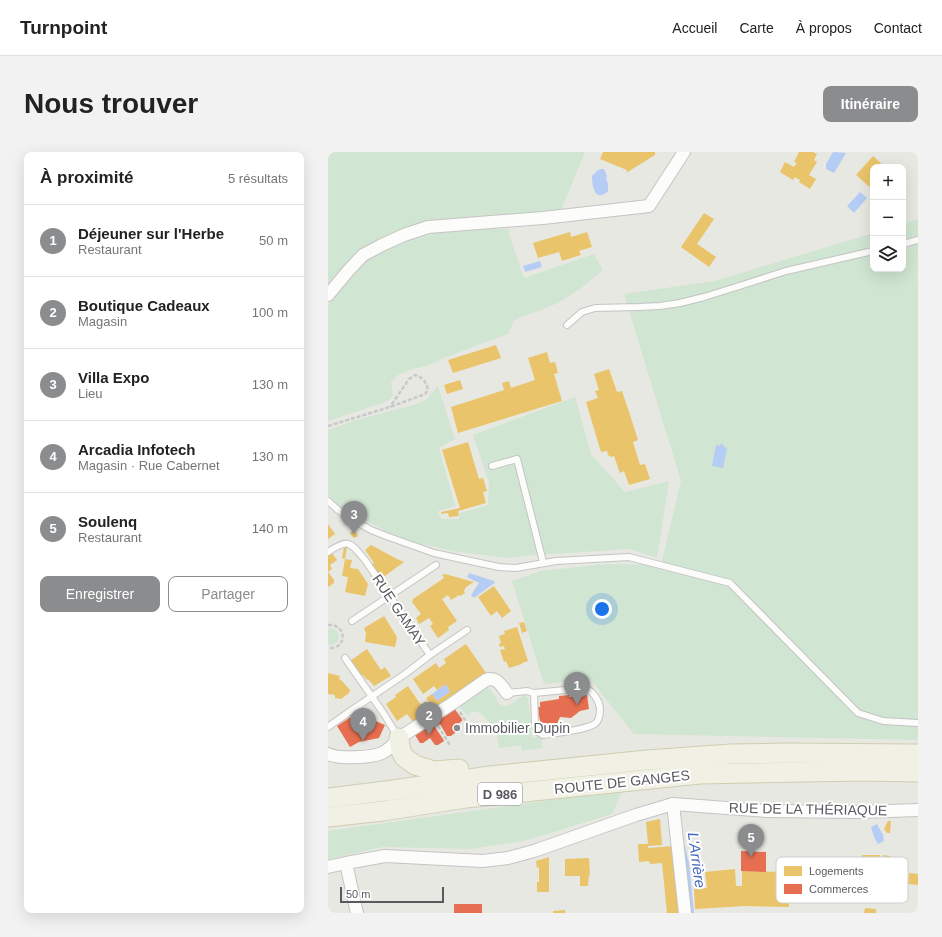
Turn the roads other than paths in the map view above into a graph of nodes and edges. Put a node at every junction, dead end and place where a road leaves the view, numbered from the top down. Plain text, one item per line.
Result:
1 (684, 152) edge
2 (918, 240) edge
3 (906, 243) edge
4 (870, 252) edge
5 (328, 295) edge
6 (567, 325) dead end
7 (492, 466) dead end
8 (328, 501) edge
9 (328, 552) edge
10 (543, 562) junction
11 (436, 565) dead end
12 (390, 596) junction
13 (352, 621) dead end
14 (467, 630) dead end
15 (430, 655) junction
16 (345, 658) dead end
17 (507, 693) joint
18 (534, 693) junction
19 (371, 696) junction
20 (918, 723) edge
21 (328, 727) edge
22 (399, 738) junction
23 (328, 754) edge
24 (918, 754) edge
25 (918, 772) edge
26 (490, 776) junction
27 (328, 798) edge
28 (673, 804) junction
29 (918, 810) edge
30 (328, 817) edge
31 (346, 863) junction
32 (328, 867) edge
33 (358, 913) edge
34 (685, 913) edge

1 - 5 street
2 - 3 lane
4 - 6 lane
7 - 10 lane
8 - 10 lane
9 - 12 lane, RUE GAMAY
10 - 20 lane
11 - 12 lane
12 - 13 lane
12 - 15 lane, RUE GAMAY
14 - 15 lane
15 - 19 lane, RUE GAMAY
16 - 19 lane
17 - 18 lane
17 - 22 street
18 - 18 lane
19 - 21 lane, RUE GAMAY
19 - 22 lane
22 - 23 street
22 - 26 main road
24 - 26 main road, ROUTE DE GANGES / D 986
25 - 30 main road, ROUTE DE GANGES / D 986
26 - 27 main road, ROUTE DE GANGES / D 986
28 - 29 street, RUE DE LA THÉRIAQUE
28 - 31 street
28 - 34 street
31 - 32 street
31 - 33 street

